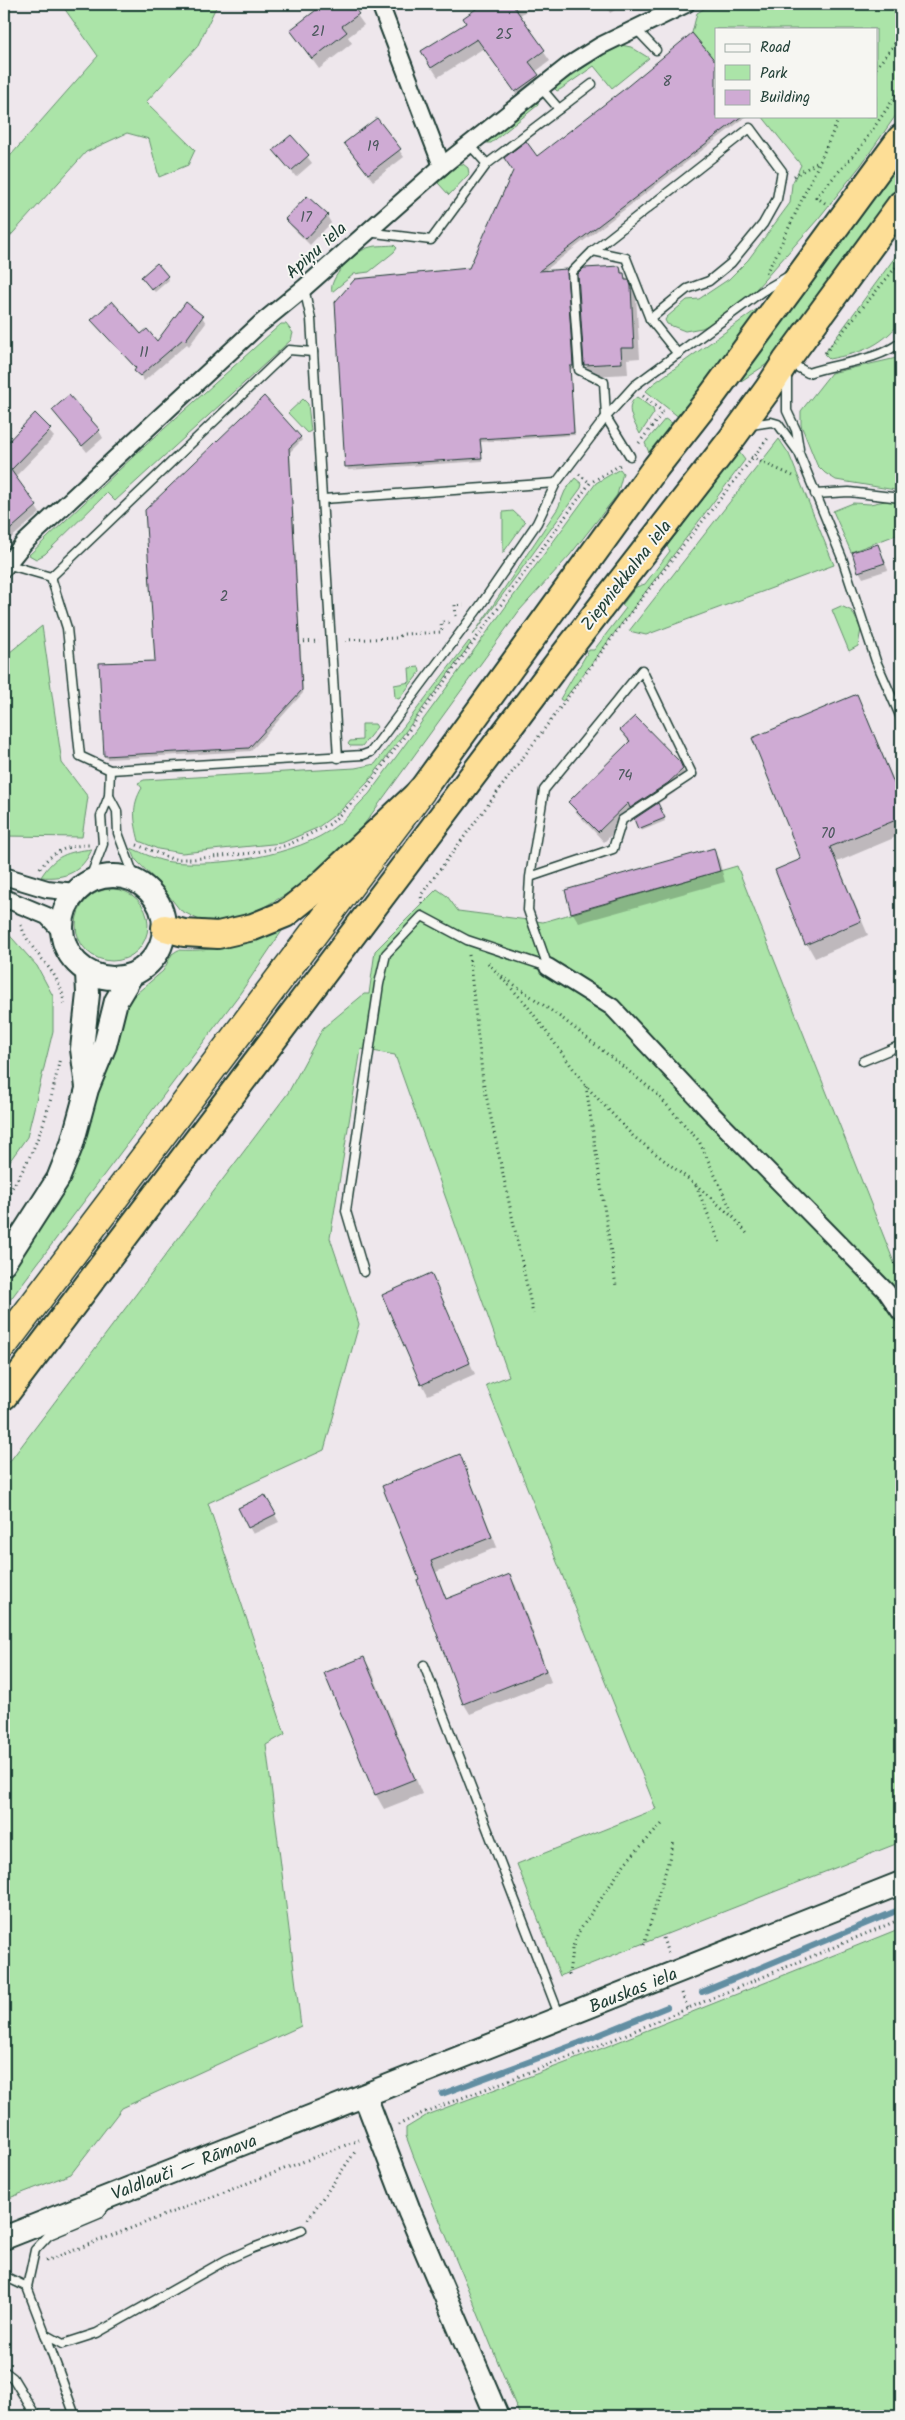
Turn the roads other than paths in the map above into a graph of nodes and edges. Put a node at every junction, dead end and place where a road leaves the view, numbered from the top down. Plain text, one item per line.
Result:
1 (380, 4) edge
2 (686, 4) edge
3 (636, 29) junction
4 (656, 50) dead end
5 (592, 84) dead end
6 (540, 87) junction
7 (559, 109) junction
8 (901, 138) edge
9 (469, 144) junction
10 (487, 164) junction
11 (442, 166) junction
12 (901, 204) edge
13 (366, 232) junction
14 (593, 251) junction
15 (808, 264) junction
16 (304, 288) junction
17 (650, 319) junction
18 (901, 342) edge
19 (313, 352) junction
20 (678, 354) junction
21 (786, 360) junction
22 (606, 417) junction
23 (730, 440) junction
24 (800, 453) junction
25 (630, 456) dead end
26 (556, 483) junction
27 (815, 494) junction
28 (901, 498) edge
29 (323, 499) junction
30 (5, 565) edge
31 (50, 577) junction
32 (901, 718) edge
33 (338, 758) junction
34 (110, 770) junction
35 (421, 791) junction
36 (110, 796) junction
37 (4, 876) edge
38 (530, 877) junction
39 (136, 881) junction
40 (82, 887) junction
41 (4, 898) edge
42 (165, 928) junction
43 (60, 930) junction
44 (548, 967) junction
45 (87, 972) junction
46 (131, 976) junction
47 (901, 1045) edge
48 (863, 1061) dead end
49 (87, 1089) junction
50 (4, 1263) edge
51 (364, 1272) dead end
52 (901, 1313) edge
53 (4, 1344) edge
54 (4, 1396) edge
55 (424, 1665) dead end
56 (901, 1884) edge
57 (561, 2018) junction
58 (365, 2096) junction
59 (115, 2194) junction
60 (302, 2230) road end
61 (4, 2238) edge
62 (4, 2276) edge
63 (27, 2287) junction
64 (45, 2334) junction
65 (4, 2371) edge
66 (36, 2416) edge
67 (75, 2416) edge
68 (497, 2416) edge

1 - 11 street
2 - 3 street, Apiņu iela
3 - 4 lane
3 - 6 street, Apiņu iela
5 - 7 lane
6 - 7 lane
6 - 9 street, Apiņu iela
7 - 10 lane
8 - 15 highway
9 - 10 lane
9 - 11 street, Apiņu iela
10 - 13 lane
11 - 13 street, Apiņu iela
12 - 21 highway, Ziepniekkalna iela
13 - 16 street, Apiņu iela
14 - 17 lane
14 - 17 lane
14 - 22 lane
15 - 20 lane
15 - 35 highway
16 - 19 lane
16 - 30 street, Apiņu iela
17 - 20 lane
18 - 21 lane
19 - 29 lane
19 - 31 lane
20 - 22 lane
21 - 23 highway, Ziepniekkalna iela
21 - 24 lane
22 - 25 lane
22 - 26 lane
23 - 24 lane
23 - 54 highway, Ziepniekkalna iela
24 - 27 lane
26 - 29 lane
26 - 33 lane
27 - 28 lane
27 - 32 lane
29 - 33 lane
30 - 31 lane
31 - 34 lane
33 - 34 lane
34 - 36 lane
35 - 42 highway
35 - 53 highway
36 - 39 lane
36 - 40 lane
37 - 40 street
38 - 38 lane
38 - 44 lane
39 - 40 main road
39 - 42 main road
40 - 43 main road
41 - 43 street
42 - 46 main road
43 - 45 main road
44 - 51 lane
44 - 52 street
45 - 46 main road
45 - 49 main road
46 - 49 main road
47 - 48 lane
49 - 50 main road
55 - 57 lane
56 - 57 main road, Bauskas iela
57 - 58 main road, Bauskas iela
58 - 59 main road, Valdlauči — Rāmava
58 - 68 main road
59 - 61 main road, Valdlauči — Rāmava
59 - 63 lane
60 - 64 lane
62 - 63 lane
63 - 64 lane
64 - 67 lane
65 - 66 lane

